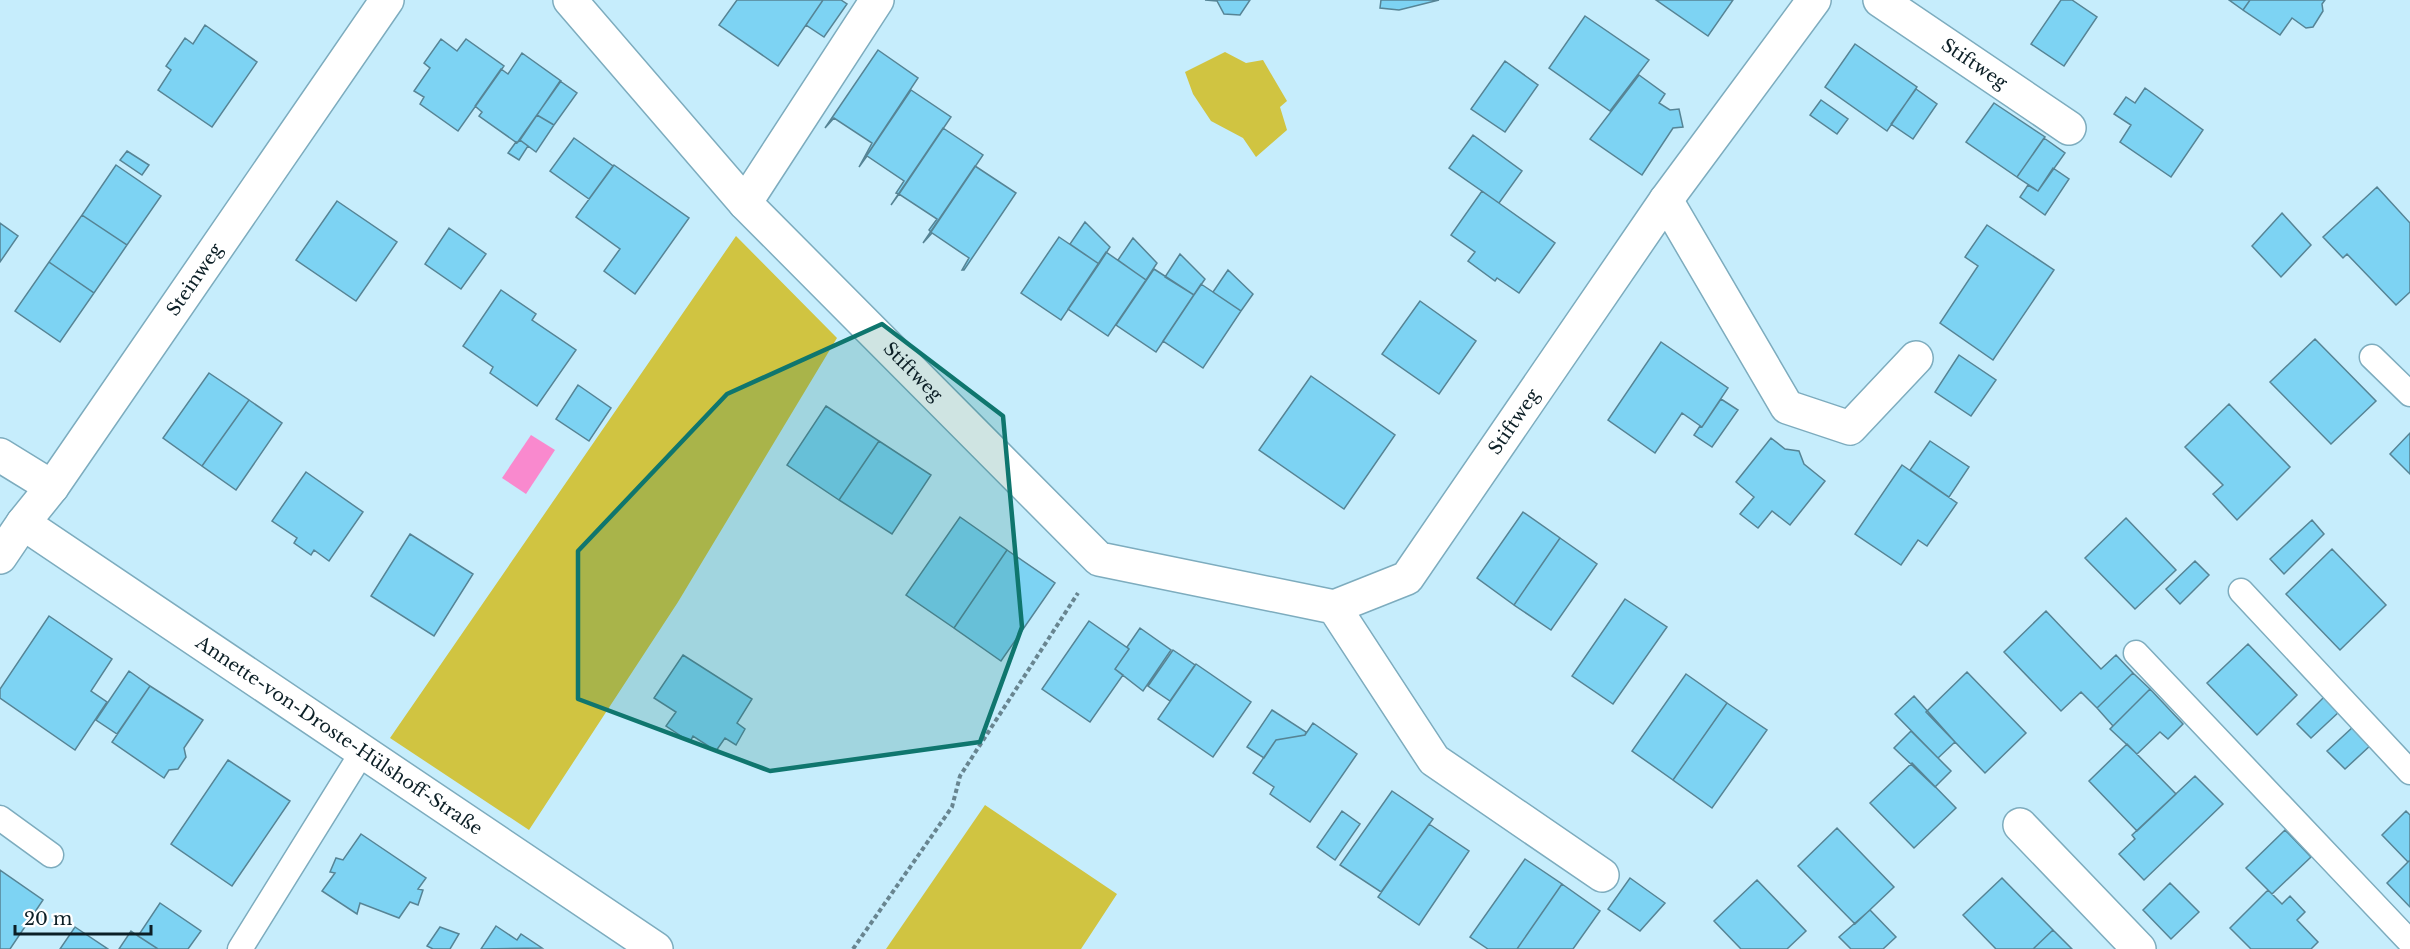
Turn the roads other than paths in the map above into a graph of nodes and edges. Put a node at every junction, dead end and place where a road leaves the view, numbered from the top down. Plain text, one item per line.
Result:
1 (387, 0) edge
2 (570, 0) edge
3 (877, 0) edge
4 (1814, 0) edge
5 (1880, 0) edge
6 (2069, 128) dead end
7 (1666, 200) junction
8 (745, 203) junction
9 (2372, 357) dead end
10 (1916, 358) dead end
11 (2410, 394) edge
12 (0, 454) edge
13 (52, 488) junction
14 (23, 523) junction
15 (0, 556) edge
16 (2241, 591) dead end
17 (1334, 607) junction
18 (2136, 653) dead end
19 (363, 751) junction
20 (2410, 772) edge
21 (0, 818) edge
22 (2020, 825) dead end
23 (51, 855) dead end
24 (1602, 875) dead end
25 (2410, 942) edge
26 (240, 949) edge
27 (656, 949) edge
28 (2139, 949) edge

1 - 13 street, Steinweg
2 - 8 street, Stiftweg
3 - 8 street
4 - 7 street, Stiftweg
5 - 6 street, Stiftweg
7 - 10 street
7 - 17 street, Stiftweg
8 - 17 street, Stiftweg
9 - 11 lane
12 - 13 street
13 - 14 street, Steinweg
14 - 15 street, Steinweg
14 - 19 street, Annette-von-Droste-Hülshoff-Straße
16 - 20 lane
17 - 24 street
18 - 25 lane
19 - 26 lane
19 - 27 street, Annette-von-Droste-Hülshoff-Straße
21 - 23 lane
22 - 28 street

